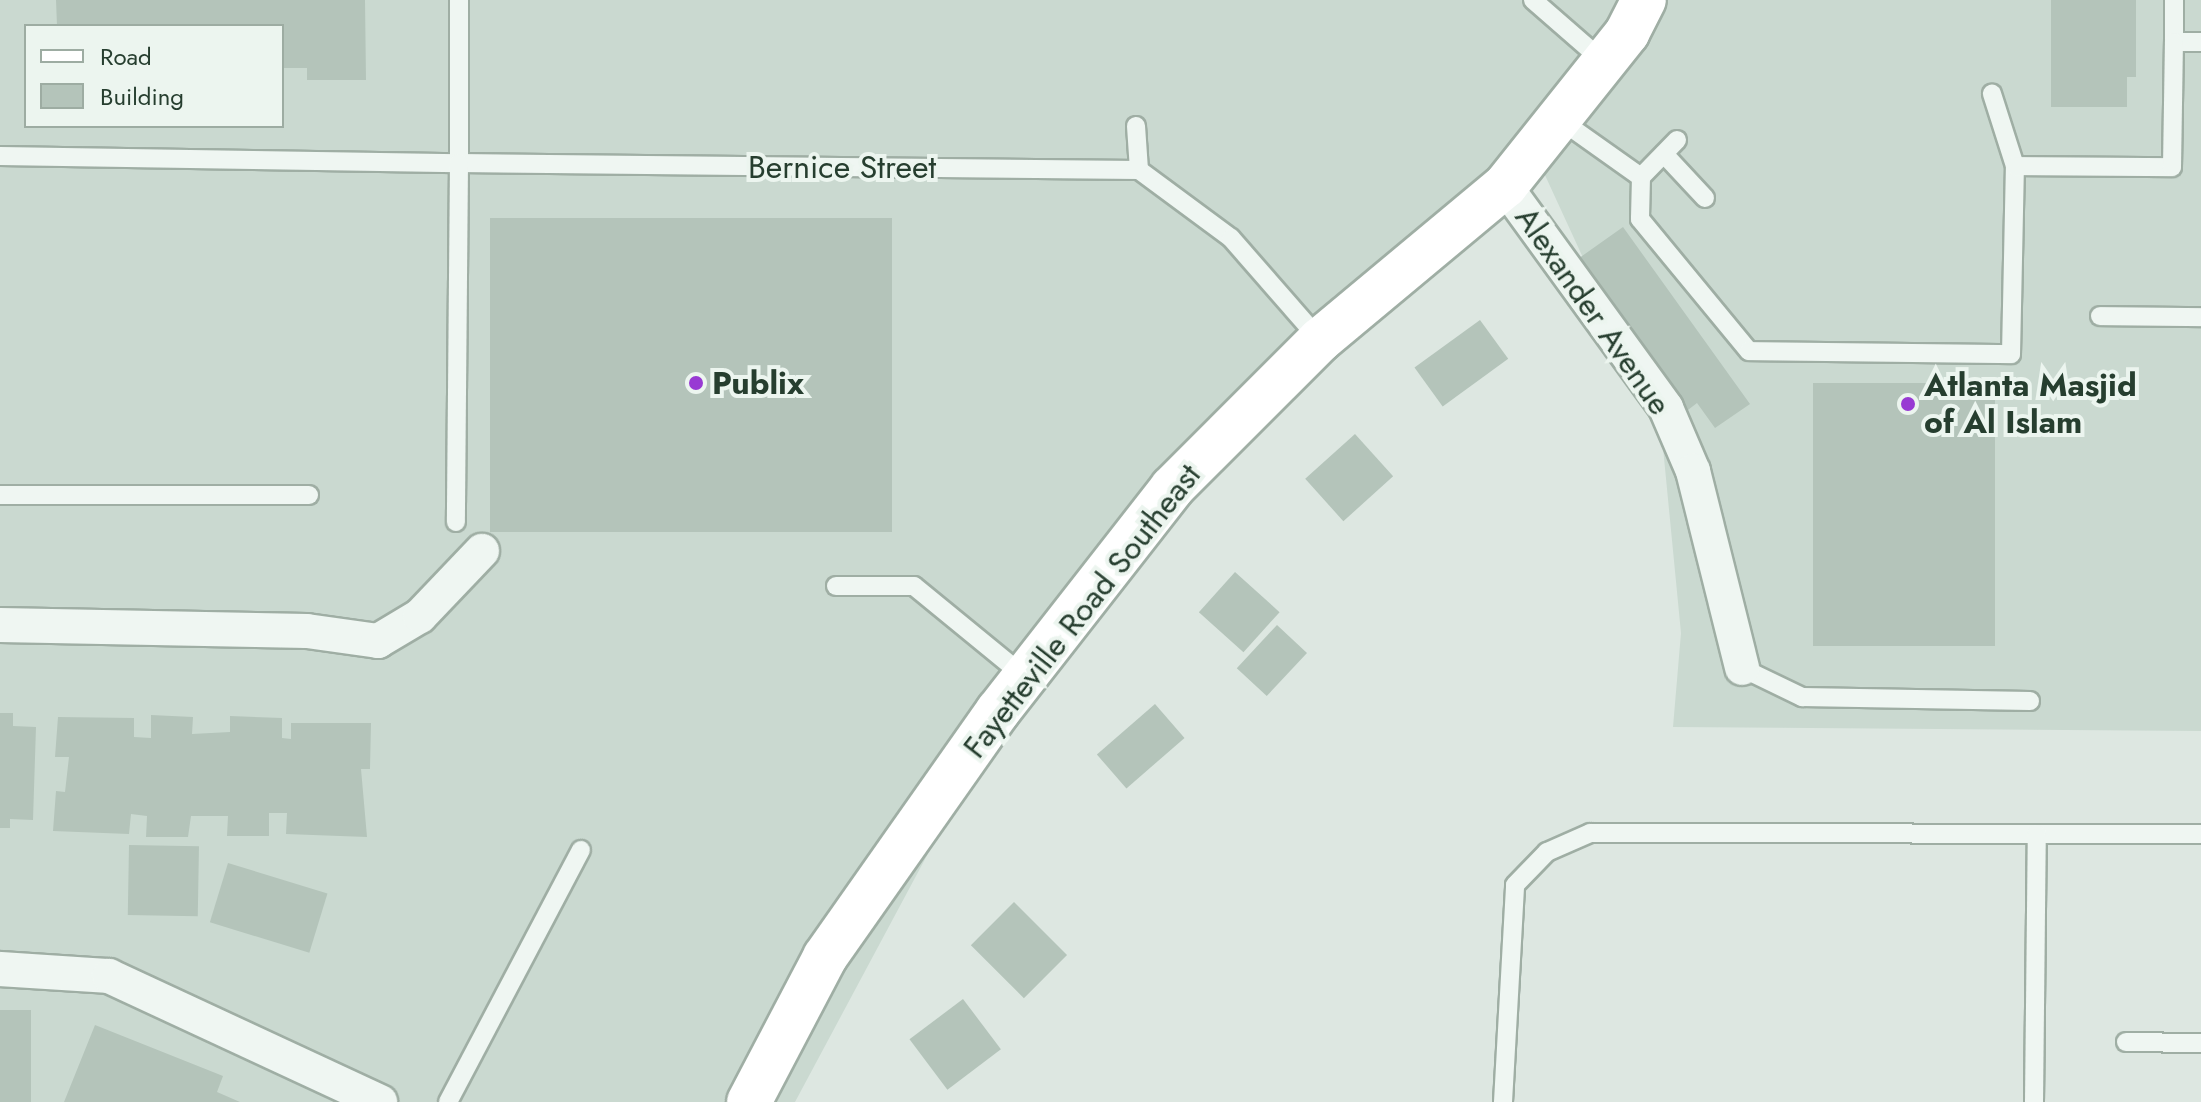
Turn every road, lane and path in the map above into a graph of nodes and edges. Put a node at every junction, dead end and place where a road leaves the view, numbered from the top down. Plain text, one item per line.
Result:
1 (459, 0) edge
2 (1533, 0) edge
3 (1644, 0) edge
4 (2174, 0) edge
5 (2174, 42) junction
6 (2201, 42) edge
7 (1604, 62) junction
8 (1992, 94) dead end
9 (1559, 119) junction
10 (1136, 126) dead end
11 (0, 156) edge
12 (459, 163) junction
13 (2015, 166) junction
14 (1139, 170) junction
15 (1641, 177) junction
16 (1505, 186) junction
17 (1705, 198) dead end
18 (2100, 316) dead end
19 (2201, 317) edge
20 (1320, 340) junction
21 (0, 495) edge
22 (309, 495) dead end
23 (456, 522) dead end
24 (482, 551) dead end
25 (836, 586) dead end
26 (0, 625) edge
27 (1742, 668) joint
28 (1025, 677) junction
29 (2030, 701) dead end
30 (2037, 834) junction
31 (2201, 834) edge
32 (581, 850) dead end
33 (0, 969) edge
34 (2126, 1042) dead end
35 (2201, 1043) edge
36 (380, 1102) edge
37 (448, 1102) edge
38 (749, 1102) edge
39 (1503, 1102) edge
40 (2034, 1102) edge

1 - 12 lane
2 - 7 lane
3 - 7 street, Fayetteville Road Southeast
4 - 5 lane
5 - 6 lane
5 - 13 lane
7 - 9 street, Fayetteville Road Southeast
8 - 13 lane
9 - 15 lane
9 - 16 street, Fayetteville Road Southeast
10 - 14 lane
11 - 12 lane, Bernice Street
12 - 14 lane, Bernice Street
12 - 23 lane
13 - 15 lane
14 - 20 lane
15 - 17 lane
16 - 20 street, Fayetteville Road Southeast
16 - 27 street, Alexander Avenue
18 - 19 lane
20 - 28 street, Fayetteville Road Southeast
21 - 22 lane
24 - 26 street
25 - 28 lane
27 - 29 lane
28 - 38 street, Fayetteville Road Southeast
30 - 31 lane
30 - 39 lane
30 - 40 lane
32 - 37 lane
33 - 36 street
34 - 35 lane

